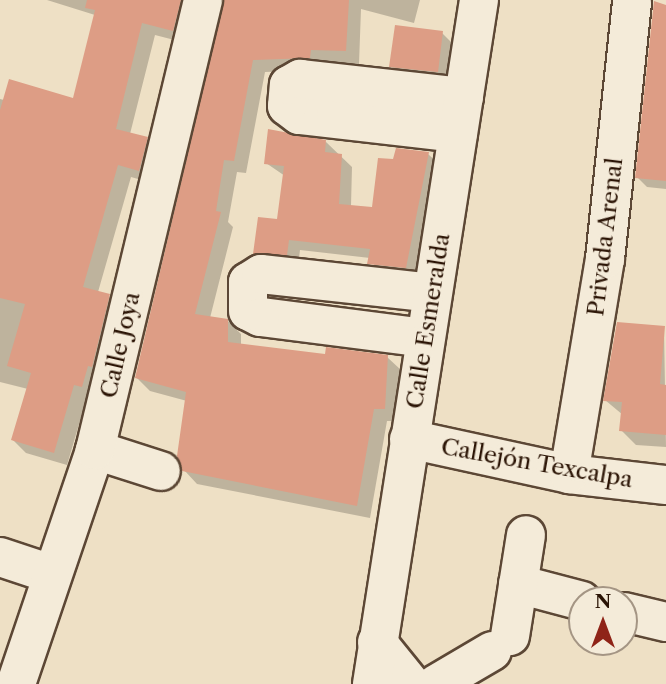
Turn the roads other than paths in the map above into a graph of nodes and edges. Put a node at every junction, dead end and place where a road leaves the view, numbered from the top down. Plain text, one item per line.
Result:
1 (203, 0) edge
2 (479, 0) edge
3 (632, 0) edge
4 (432, 293) junction
5 (425, 338) junction
6 (409, 439) junction
7 (95, 450) junction
8 (161, 471) dead end
9 (569, 474) junction
10 (666, 485) edge
11 (526, 535) dead end
12 (0, 557) edge
13 (51, 574) junction
14 (518, 584) junction
15 (568, 597) edge
16 (638, 615) edge
17 (666, 622) edge
18 (376, 642) junction
19 (16, 684) edge
20 (372, 684) edge
21 (411, 684) edge
22 (436, 684) edge

1 - 7 street, Calle Joya
2 - 4 street, Calle Esmeralda
3 - 9 street, Privada Arenal
4 - 5 street, Calle Esmeralda
4 - 5 street
5 - 6 street, Calle Esmeralda
6 - 9 street, Callejón Texcalpa
6 - 18 street, Calle Esmeralda
7 - 8 street
7 - 13 street, Calle Joya
9 - 10 street, Callejón Texcalpa
11 - 14 street
12 - 13 street
13 - 19 street, Calle Joya
14 - 15 street
14 - 22 street
16 - 17 street
18 - 20 street, Calle Esmeralda
18 - 21 street

